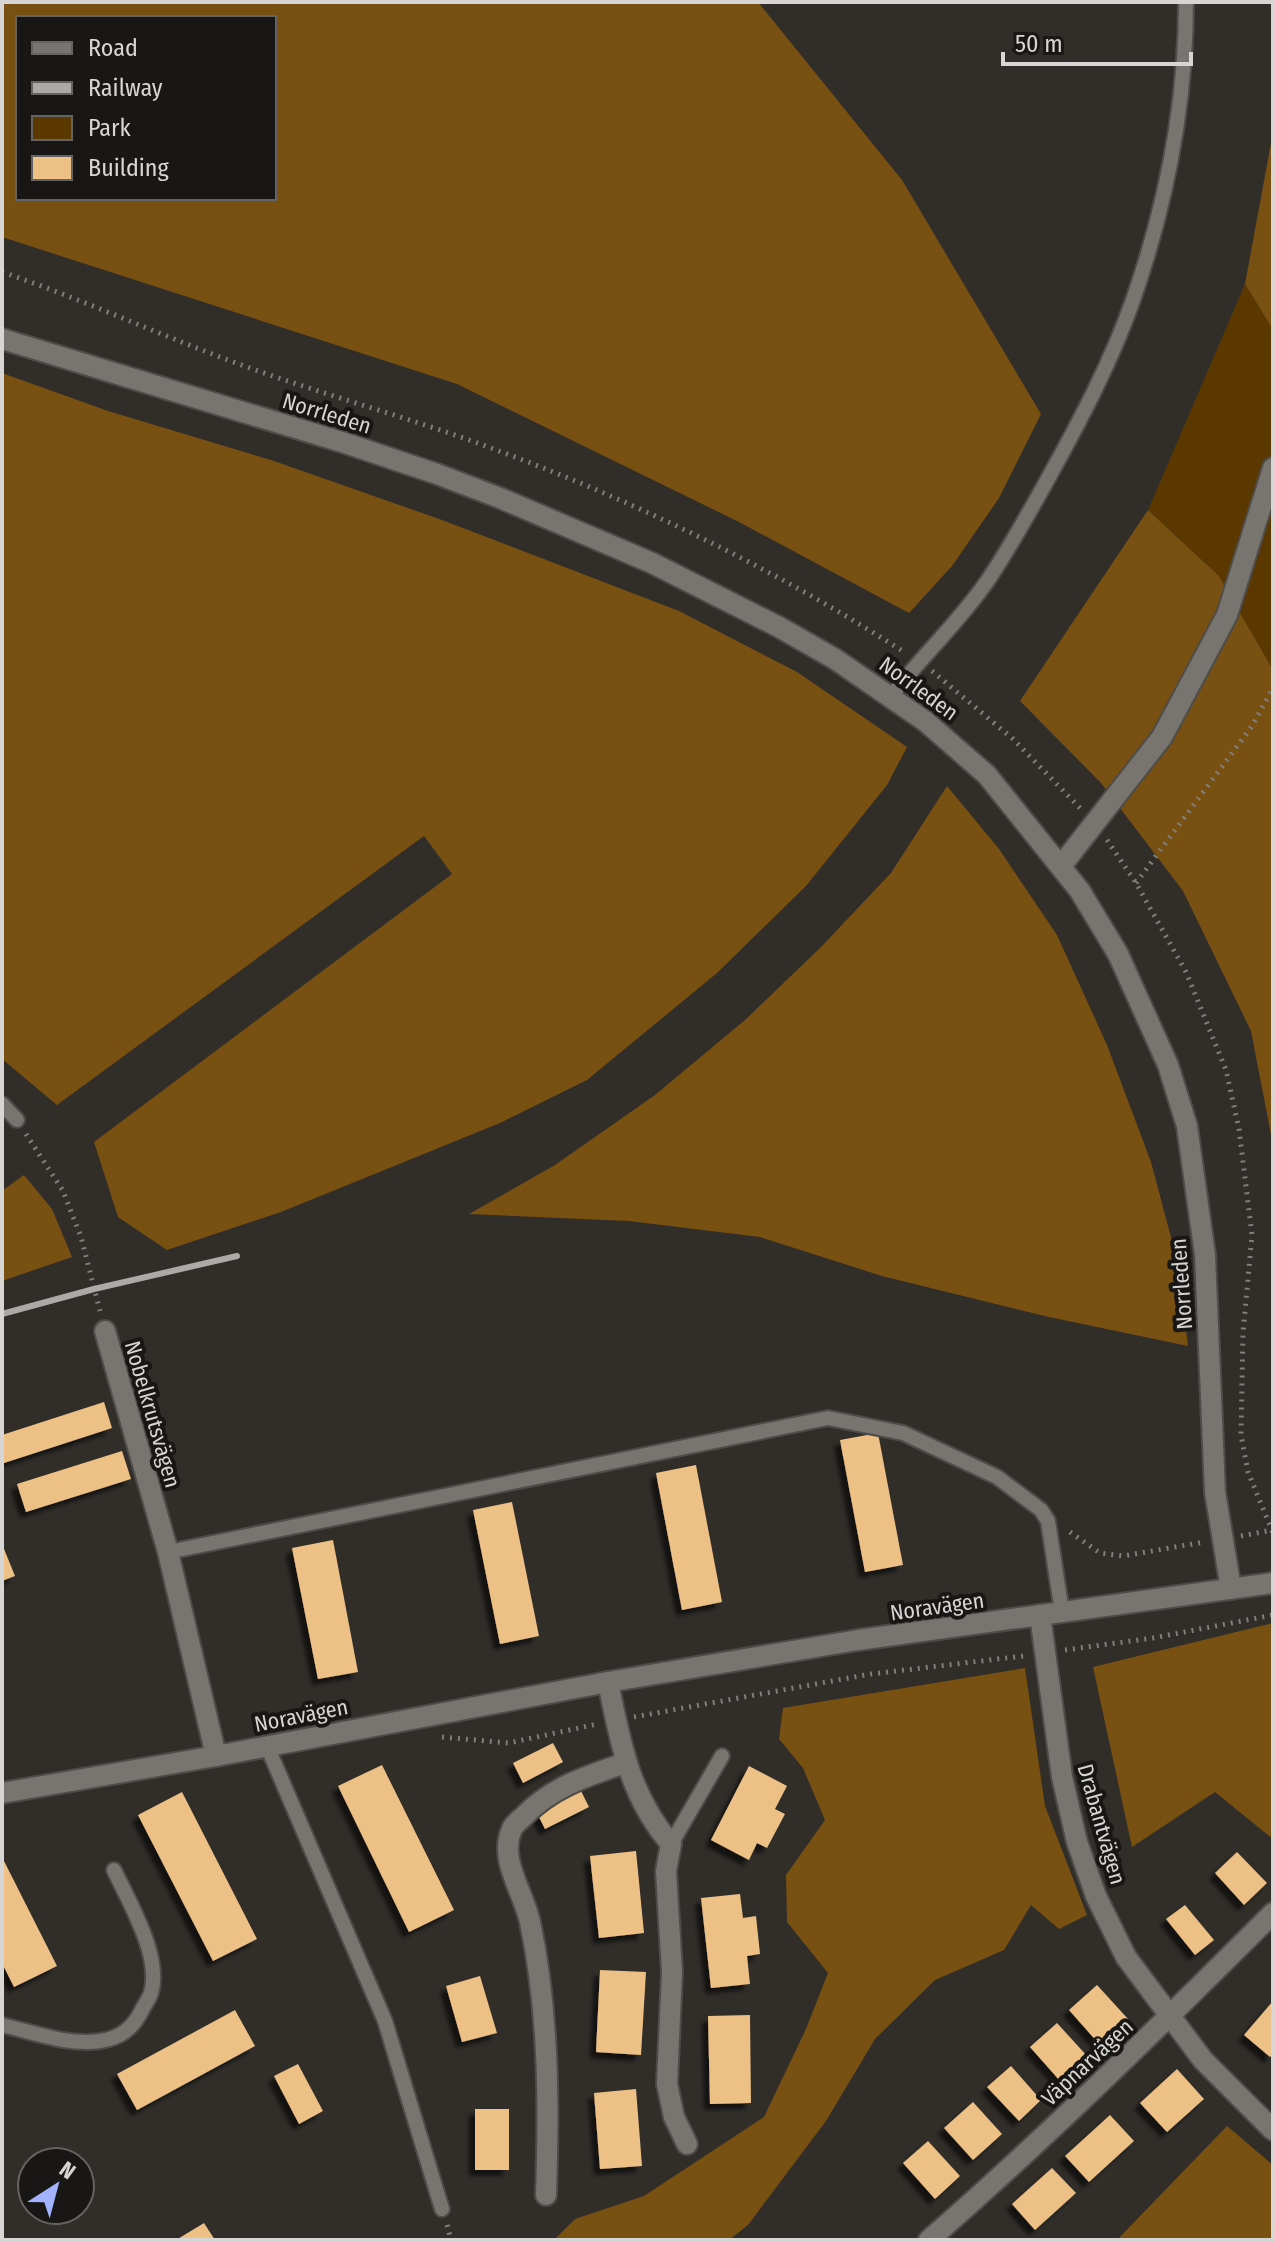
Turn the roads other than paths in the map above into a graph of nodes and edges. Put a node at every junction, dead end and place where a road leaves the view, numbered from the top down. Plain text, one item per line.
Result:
1 (1186, 2) edge
2 (2, 339) edge
3 (1273, 468) edge
4 (891, 696) junction
5 (1061, 866) junction
6 (2, 1104) edge
7 (17, 1120) road end
8 (105, 1331) road end
9 (168, 1552) junction
10 (1273, 1583) edge
11 (1231, 1589) junction
12 (1062, 1612) junction
13 (1040, 1615) junction
14 (608, 1682) junction
15 (267, 1746) junction
16 (216, 1756) junction
17 (722, 1756) dead end
18 (625, 1763) junction
19 (2, 1793) edge
20 (671, 1844) junction
21 (114, 1870) dead end
22 (1273, 1913) edge
23 (1170, 2016) junction
24 (2, 2025) edge
25 (1273, 2130) edge
26 (687, 2144) dead end
27 (546, 2195) dead end
28 (442, 2209) dead end
29 (929, 2240) edge

1 - 4 lane
2 - 4 street, Norrleden
3 - 5 street
4 - 5 street, Norrleden
5 - 11 street, Norrleden
6 - 7 lane
8 - 9 street, Nobelkrutsvägen
9 - 12 lane
9 - 16 street, Nobelkrutsvägen
10 - 11 street, Noravägen
11 - 12 street, Noravägen
12 - 13 street, Noravägen
13 - 14 street, Noravägen
13 - 23 street, Drabantvägen
14 - 15 street, Noravägen
14 - 18 street
15 - 16 street, Noravägen
15 - 28 lane
16 - 19 street, Noravägen
17 - 20 lane
18 - 20 street
18 - 27 street
20 - 26 street
21 - 24 lane
22 - 23 street, Väpnarvägen
23 - 25 street, Drabantvägen
23 - 29 street, Väpnarvägen

